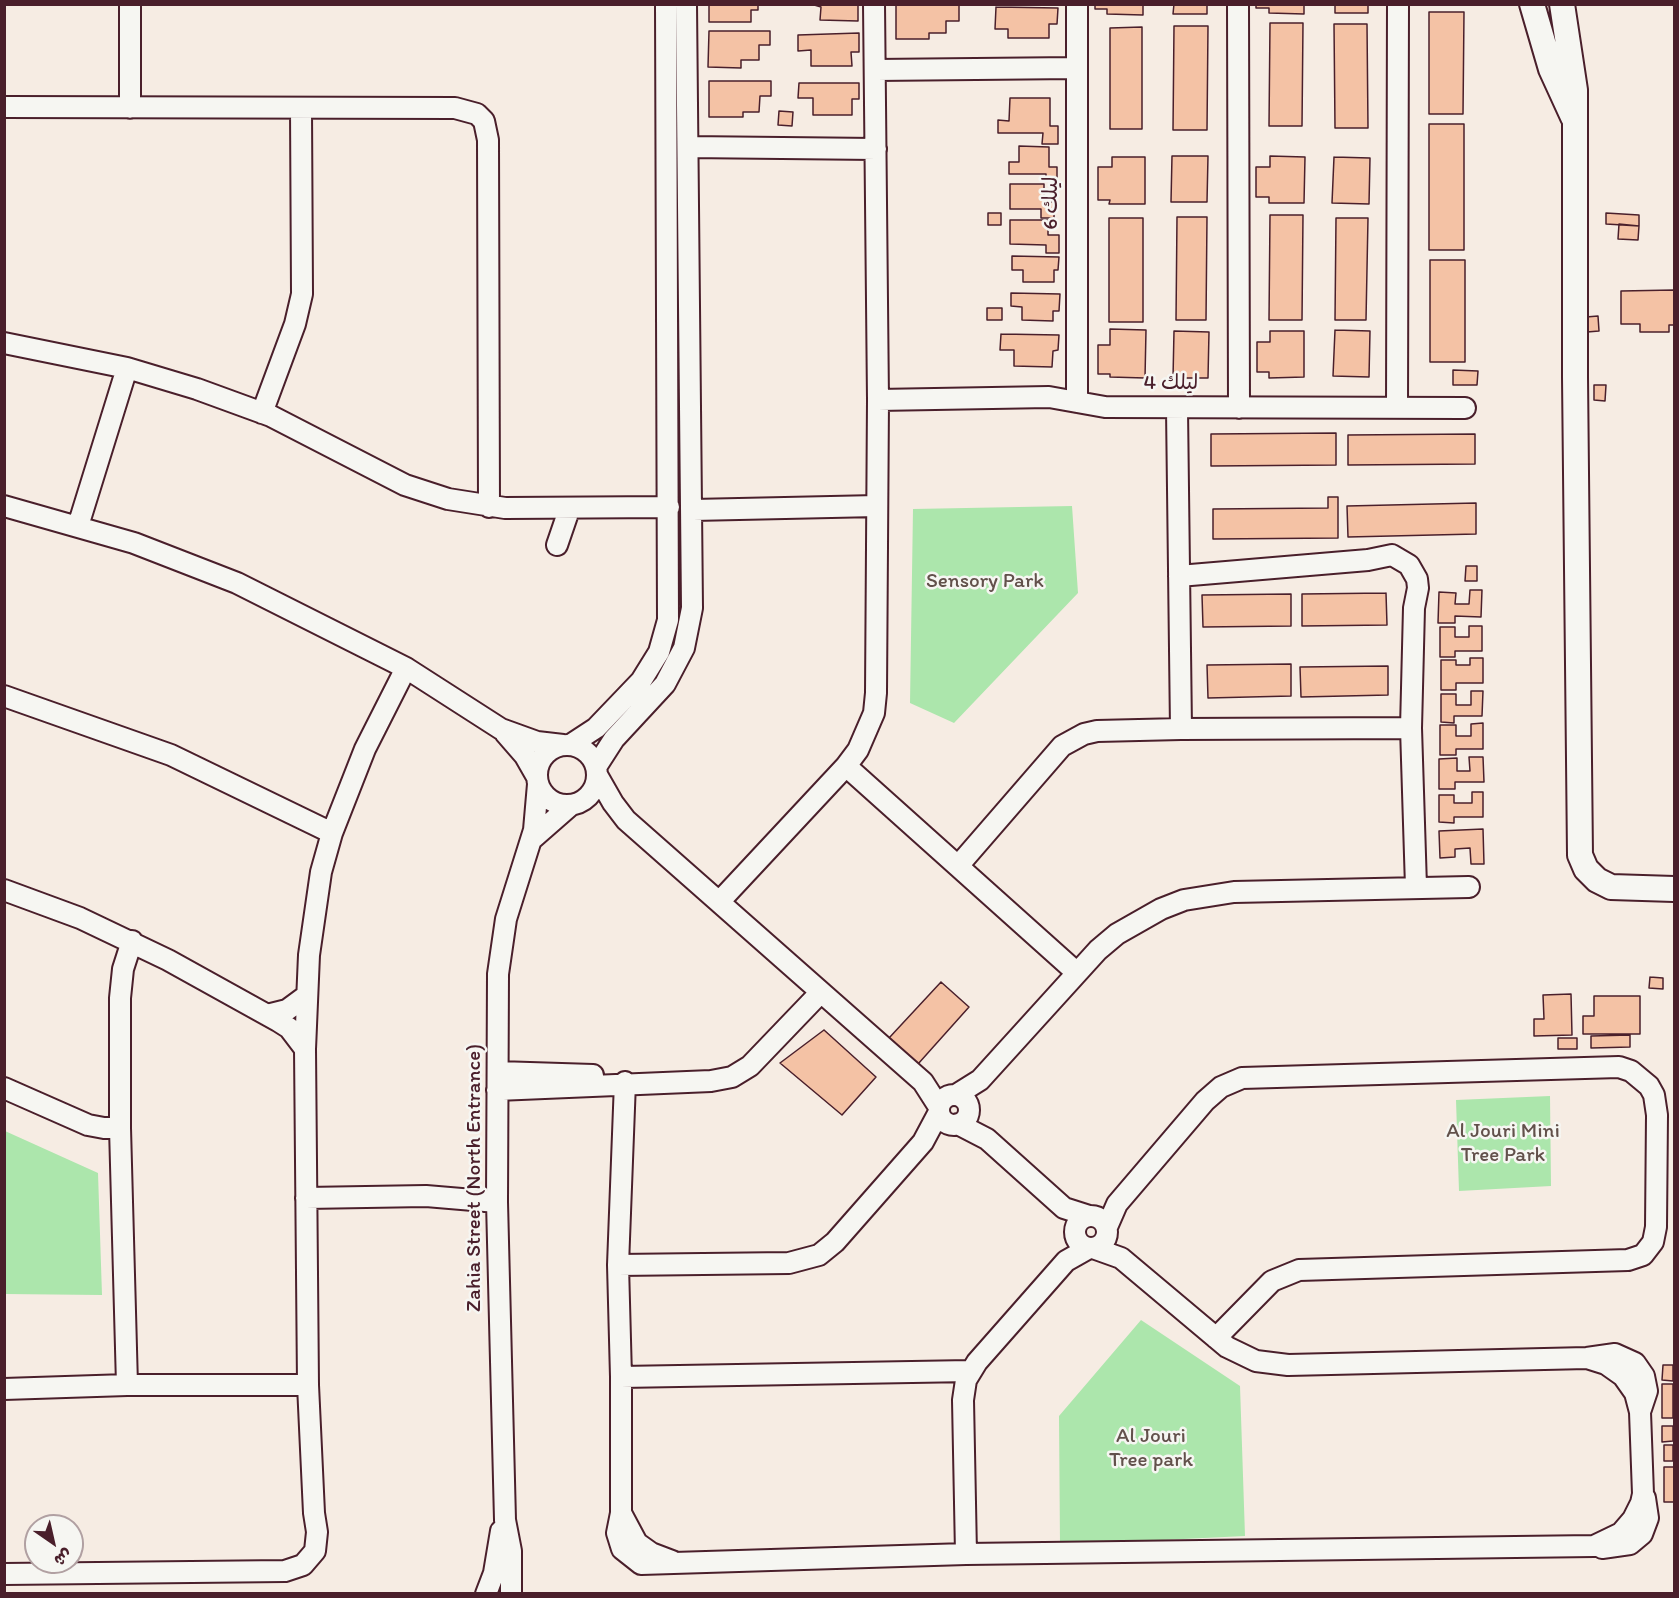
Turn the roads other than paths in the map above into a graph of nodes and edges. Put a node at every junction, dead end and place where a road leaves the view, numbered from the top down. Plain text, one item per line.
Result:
1 (130, 4) edge
2 (666, 4) edge
3 (686, 4) edge
4 (874, 4) edge
5 (1077, 4) edge
6 (1238, 4) edge
7 (1398, 4) edge
8 (1532, 4) edge
9 (1562, 4) edge
10 (1075, 68) junction
11 (876, 70) junction
12 (4, 107) edge
13 (130, 108) junction
14 (301, 109) junction
15 (1574, 119) junction
16 (688, 147) junction
17 (876, 149) junction
18 (4, 343) edge
19 (126, 368) junction
20 (878, 400) junction
21 (1077, 402) junction
22 (1239, 408) junction
23 (1397, 408) junction
24 (1465, 408) dead end
25 (1177, 409) junction
26 (262, 413) junction
27 (668, 462) junction
28 (692, 462) junction
29 (4, 506) edge
30 (878, 506) junction
31 (489, 507) junction
32 (669, 507) junction
33 (568, 510) junction
34 (693, 510) junction
35 (78, 525) junction
36 (557, 545) dead end
37 (1179, 576) junction
38 (406, 668) junction
39 (4, 696) edge
40 (1411, 728) junction
41 (501, 729) junction
42 (1181, 729) junction
43 (567, 745) junction
44 (846, 766) junction
45 (597, 771) junction
46 (537, 781) junction
47 (574, 805) junction
48 (626, 820) junction
49 (332, 833) junction
50 (531, 840) junction
51 (957, 866) junction
52 (1416, 887) junction
53 (1469, 887) dead end
54 (1674, 889) edge
55 (4, 890) edge
56 (720, 900) junction
57 (132, 941) junction
58 (1076, 972) junction
59 (821, 992) junction
60 (306, 996) junction
61 (267, 1015) junction
62 (305, 1049) junction
63 (497, 1081) junction
64 (625, 1083) junction
65 (4, 1088) edge
66 (955, 1109) junction
67 (120, 1128) junction
68 (497, 1196) junction
69 (306, 1198) junction
70 (1064, 1208) junction
71 (1099, 1222) junction
72 (1083, 1241) junction
73 (1120, 1258) junction
74 (618, 1265) junction
75 (1216, 1338) junction
76 (970, 1371) junction
77 (621, 1377) junction
78 (127, 1385) junction
79 (308, 1385) junction
80 (4, 1389) edge
81 (505, 1520) junction
82 (966, 1554) junction
83 (4, 1574) edge
84 (486, 1593) edge
85 (511, 1593) edge

1 - 13 street
2 - 27 street
3 - 16 street
4 - 11 street
5 - 10 street, ليلك 6
6 - 22 street
7 - 23 street
8 - 15 street
9 - 15 street
10 - 11 street
10 - 21 street, ليلك 6
11 - 17 street
12 - 13 street
13 - 14 street
14 - 26 street
14 - 31 street
15 - 54 street
16 - 17 street
16 - 28 street
17 - 20 street
18 - 19 street
19 - 26 street
19 - 35 street
20 - 21 street, ليلك 4
20 - 30 street
21 - 25 street, ليلك 4
22 - 23 street, ليلك 4
22 - 25 street, ليلك 4
23 - 24 street, ليلك 4
25 - 37 street
26 - 31 street
27 - 28 street
27 - 32 street
28 - 34 street
29 - 35 street
30 - 34 street
30 - 44 street
31 - 33 street
32 - 33 street
32 - 43 street
33 - 36 street
34 - 45 street
35 - 38 street
37 - 40 street
37 - 42 street
38 - 41 street
38 - 49 street
39 - 49 street
40 - 42 street
40 - 52 street
41 - 43 street
41 - 46 street
42 - 51 street
43 - 45 street
43 - 46 street
44 - 51 street
44 - 56 street
45 - 47 street
45 - 48 street
46 - 47 street
46 - 50 street, Zahia Street (North Entrance)
47 - 48 street
47 - 50 street
48 - 56 street
49 - 60 street
50 - 63 street, Zahia Street (North Entrance)
51 - 58 street
52 - 53 street
52 - 58 street
55 - 57 street
56 - 59 street
57 - 61 street
57 - 67 street
58 - 66 street
59 - 64 street
59 - 66 street
60 - 61 street
60 - 62 street
61 - 62 street
62 - 69 street
63 - 64 street
63 - 68 street, Zahia Street (North Entrance)
64 - 74 street
65 - 67 street
66 - 70 street
66 - 74 street
67 - 78 street
68 - 69 street
68 - 81 street, Zahia Street (North Entrance)
69 - 79 street
70 - 71 street
70 - 72 street
71 - 72 street
71 - 72 street
71 - 73 street
71 - 75 street
72 - 73 street
72 - 76 street
73 - 75 street
74 - 77 street
75 - 82 street
76 - 77 street
76 - 82 street
77 - 82 street
78 - 79 street
78 - 80 street
79 - 83 street
81 - 84 street
81 - 85 street

